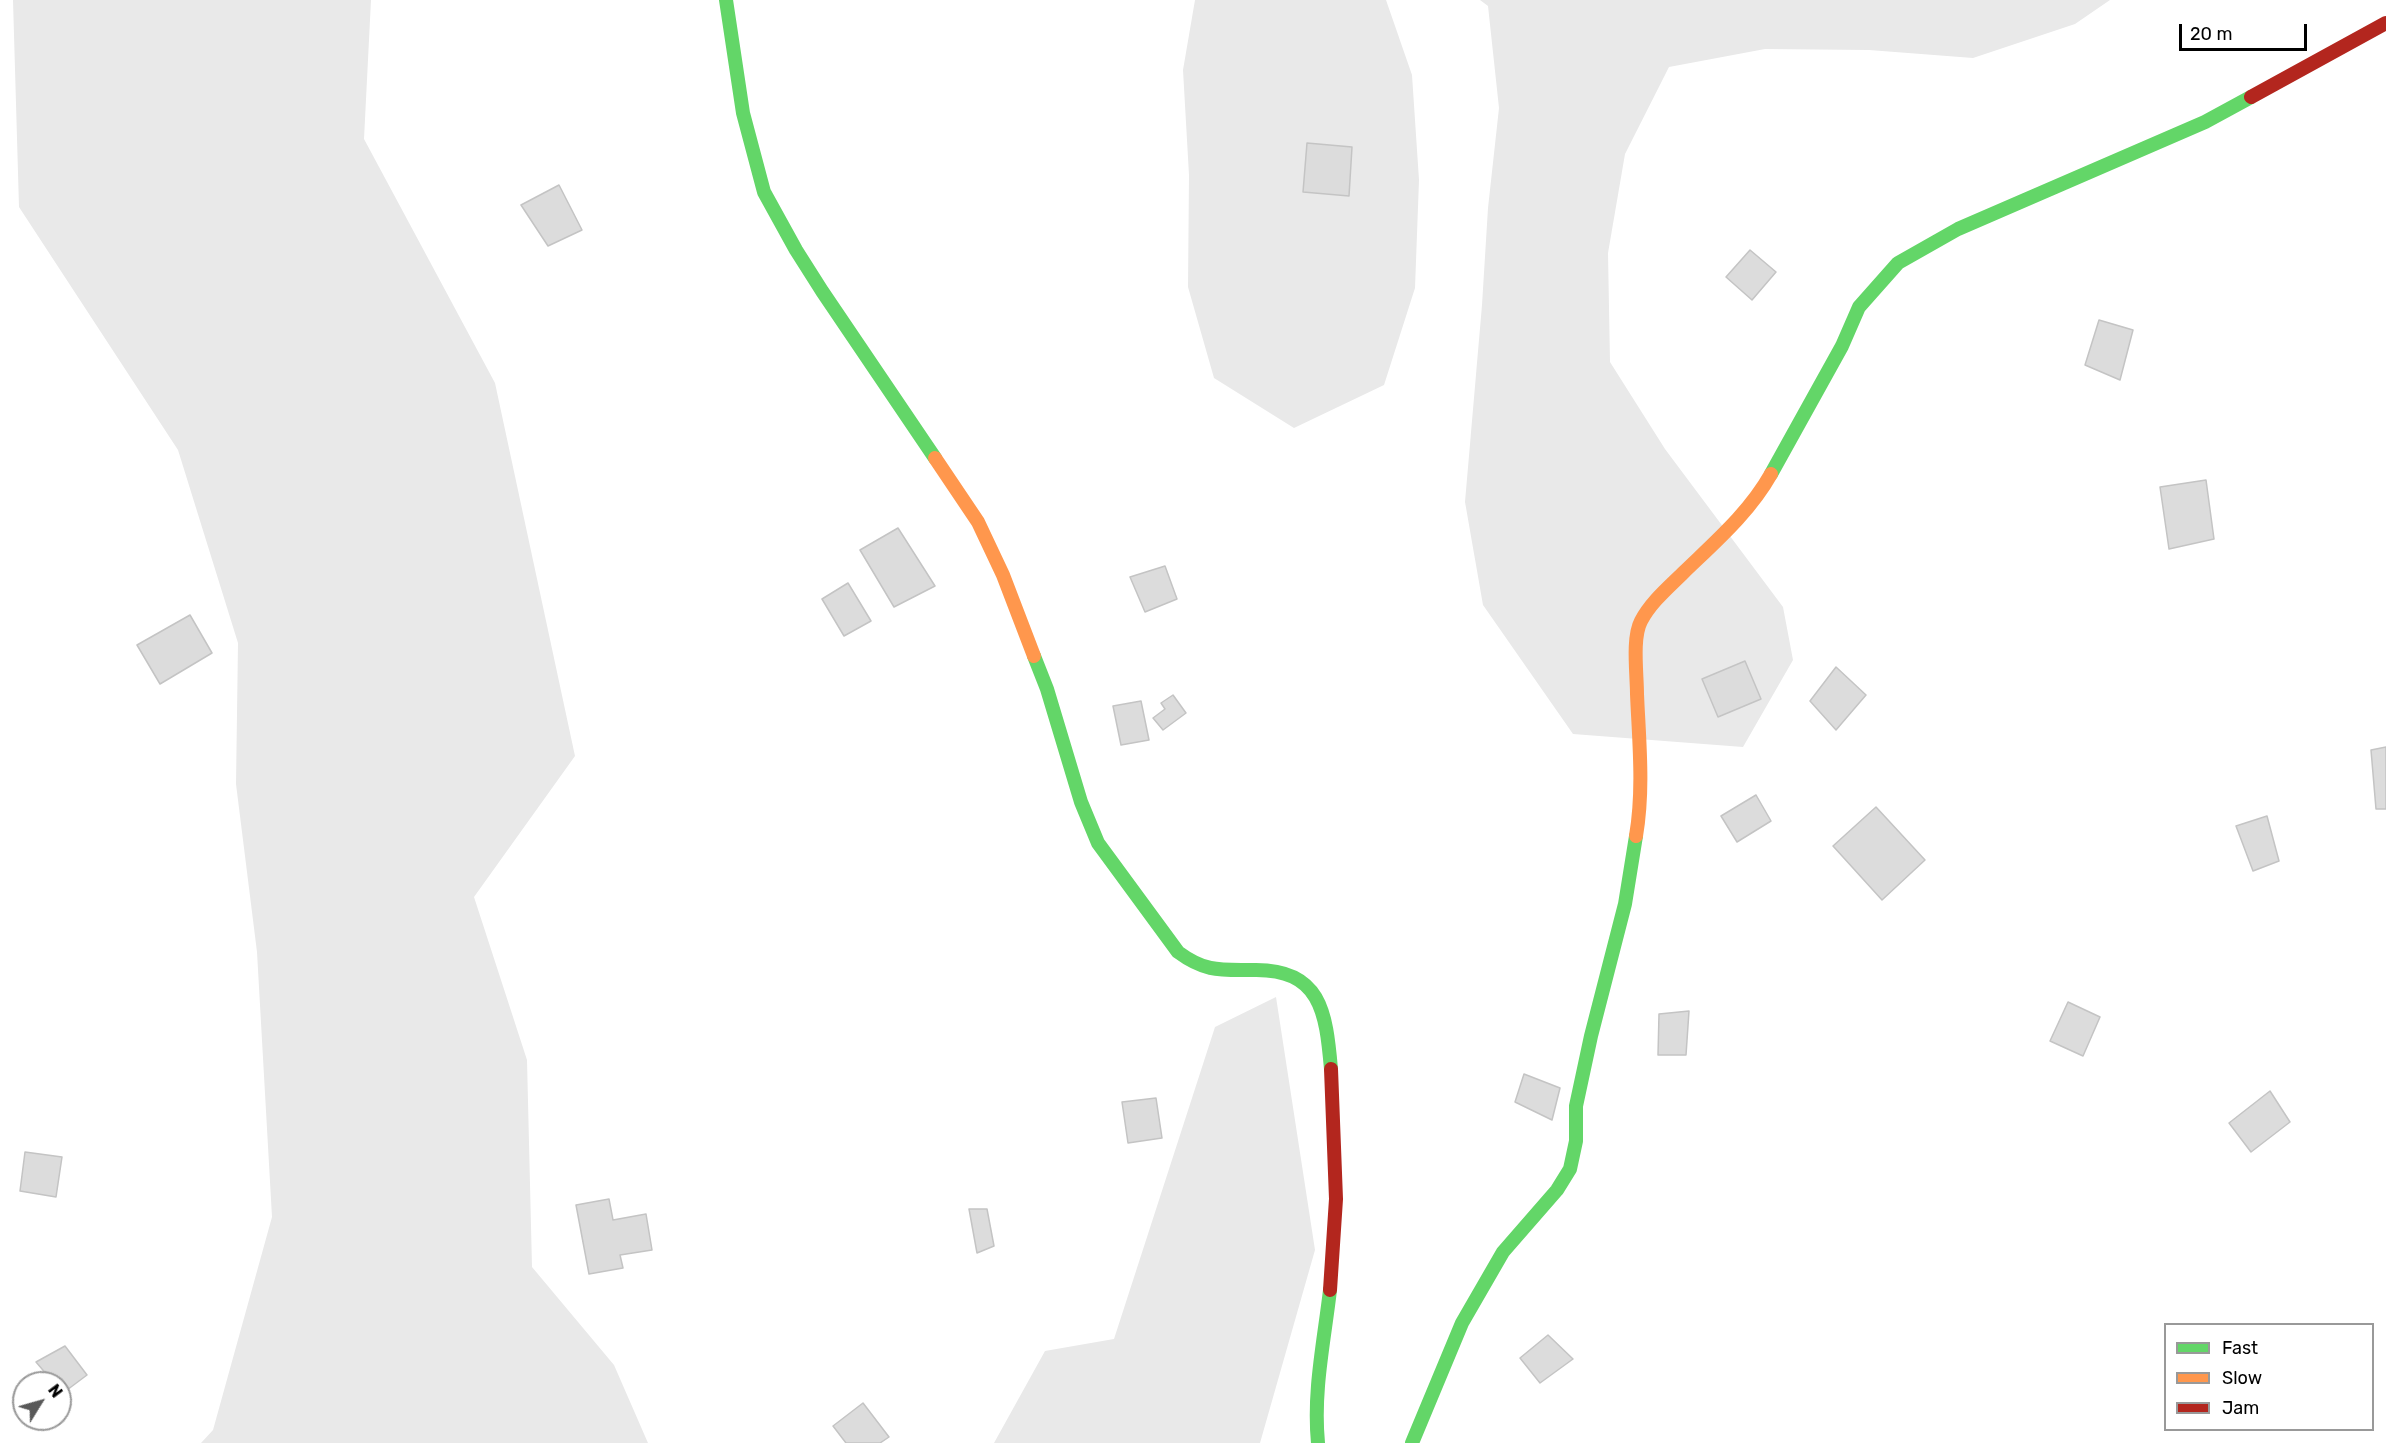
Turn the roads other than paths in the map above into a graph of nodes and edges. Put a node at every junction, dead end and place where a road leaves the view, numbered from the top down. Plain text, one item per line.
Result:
1 (726, 0) edge
2 (2386, 23) edge
3 (1318, 1443) edge
4 (1412, 1443) edge

1 - 3 street
2 - 4 street

